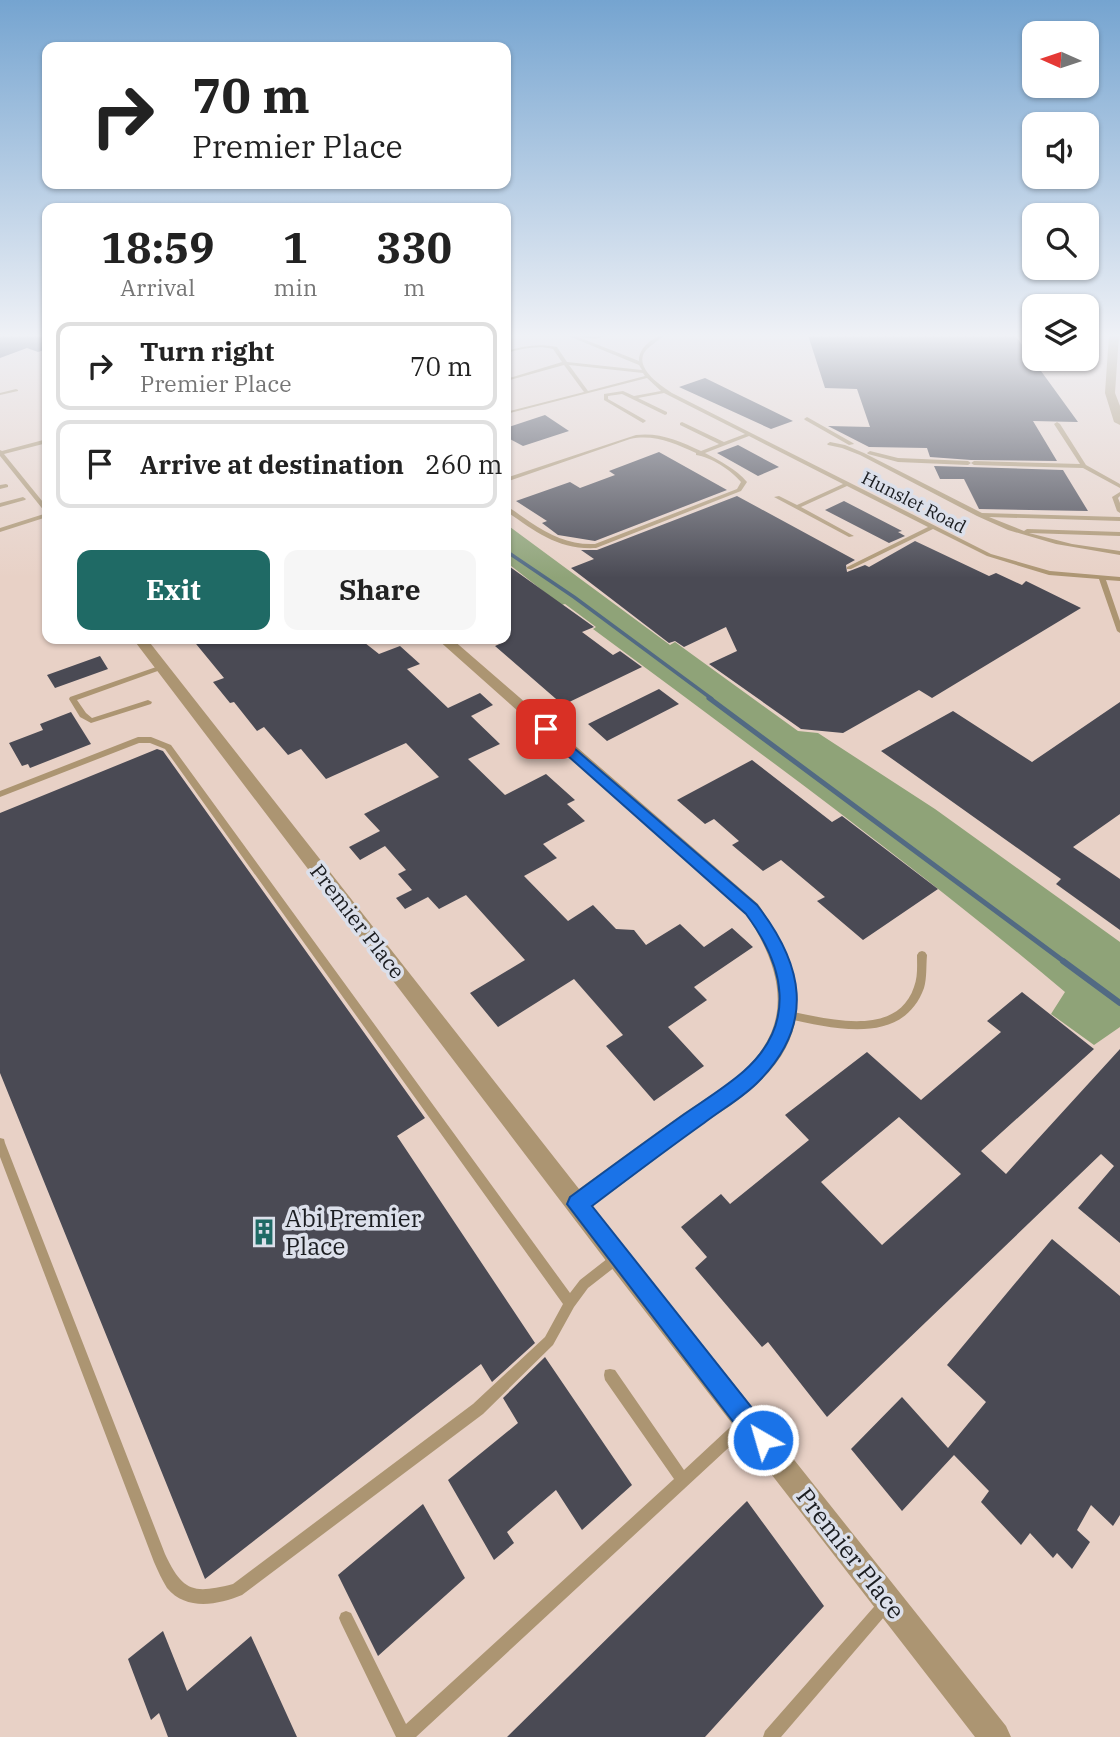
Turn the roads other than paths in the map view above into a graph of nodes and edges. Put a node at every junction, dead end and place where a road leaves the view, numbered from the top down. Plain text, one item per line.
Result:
1 (635, 416) edge
2 (715, 416) edge
3 (807, 419) dead end
4 (643, 421) dead end
5 (682, 424) dead end
6 (1057, 424) dead end
7 (750, 434) junction
8 (42, 442) edge
9 (723, 444) junction
10 (830, 444) dead end
11 (1, 452) edge
12 (698, 454) junction
13 (1084, 467) junction
14 (511, 478) edge
15 (847, 484) junction
16 (1120, 486) edge
17 (1120, 494) edge
18 (778, 497) dead end
19 (23, 499) dead end
20 (0, 505) edge
21 (42, 506) edge
22 (797, 507) junction
23 (1120, 510) edge
24 (511, 511) edge
25 (42, 515) edge
26 (978, 515) junction
27 (1120, 519) edge
28 (2, 527) edge
29 (932, 527) junction
30 (1017, 531) junction
31 (1120, 534) edge
32 (851, 536) dead end
33 (1120, 553) edge
34 (849, 568) dead end
35 (1102, 578) junction
36 (1120, 579) edge
37 (1120, 631) edge
38 (144, 644) edge
39 (450, 644) edge
40 (162, 668) junction
41 (148, 702) dead end
42 (0, 794) edge
43 (922, 955) dead end
44 (789, 1015) junction
45 (0, 1143) edge
46 (577, 1204) junction
47 (618, 1258) junction
48 (570, 1303) junction
49 (610, 1375) dead end
50 (747, 1420) junction
51 (683, 1480) junction
52 (889, 1601) junction
53 (346, 1618) dead end
54 (404, 1737) edge
55 (771, 1737) edge
56 (995, 1737) edge

1 - 4 lane
2 - 7 lane, Hunslet Road
3 - 13 lane
5 - 9 lane
6 - 13 lane
7 - 9 lane
7 - 15 lane, Hunslet Road
8 - 11 lane
9 - 12 lane
10 - 26 lane
11 - 21 lane
12 - 14 lane
12 - 24 lane
13 - 16 lane
15 - 22 lane
15 - 29 lane, Hunslet Road
17 - 23 lane
18 - 22 lane
19 - 20 lane
22 - 32 lane
25 - 28 lane
26 - 27 lane
26 - 30 lane
29 - 34 lane
29 - 35 lane, Hunslet Road
30 - 31 lane
30 - 33 lane
35 - 36 lane, Hunslet Road
35 - 37 lane
38 - 40 street, Premier Place
39 - 44 street
40 - 41 lane
40 - 46 street, Premier Place
42 - 48 lane
43 - 44 lane
44 - 46 street
45 - 48 lane
46 - 47 street, Premier Place
47 - 48 lane
47 - 50 street, Premier Place
49 - 51 lane
50 - 51 lane
50 - 52 street, Premier Place
51 - 54 lane
52 - 55 lane
52 - 56 street, Premier Place
53 - 54 lane

